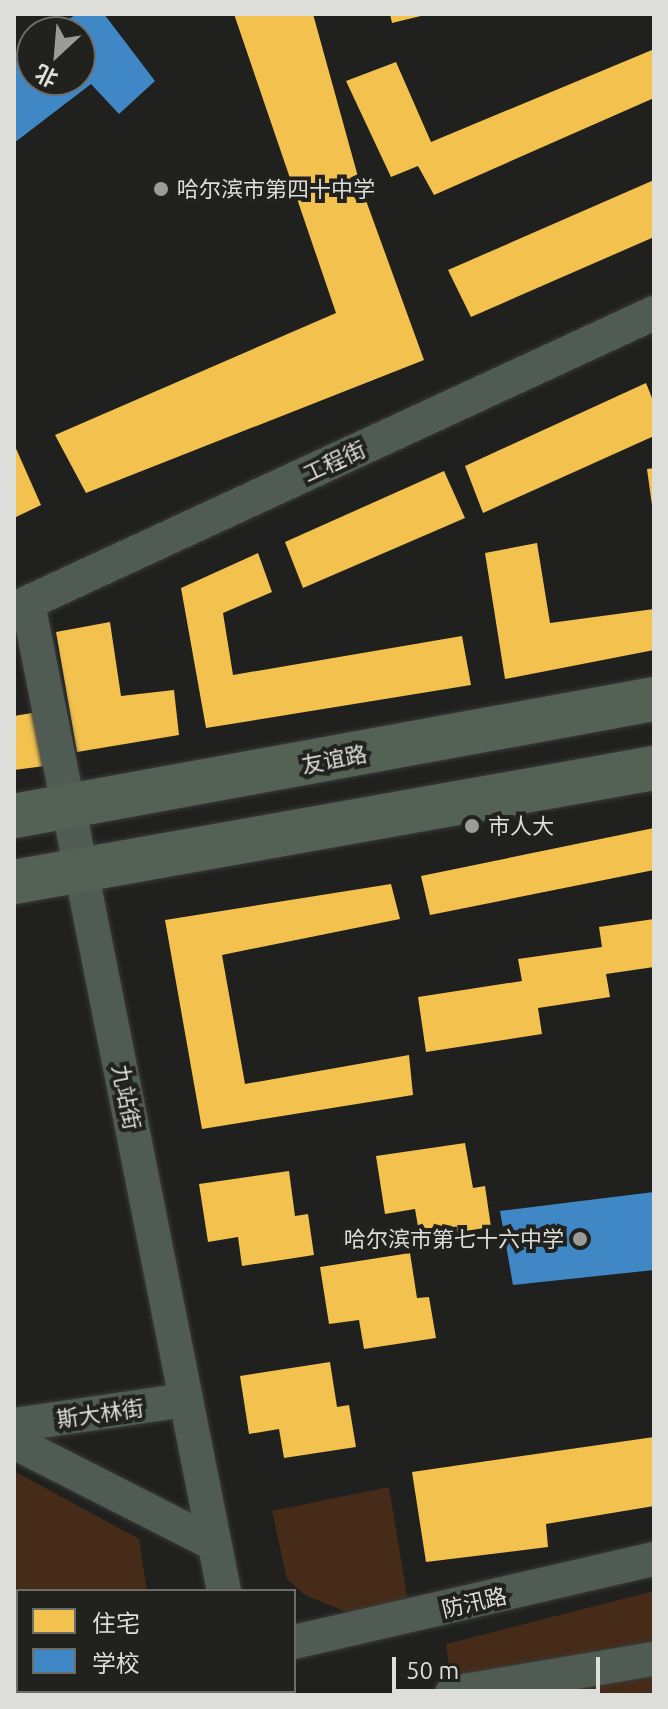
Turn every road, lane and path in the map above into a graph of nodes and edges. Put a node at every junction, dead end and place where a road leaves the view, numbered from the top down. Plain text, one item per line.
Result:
1 (654, 313) edge
2 (21, 606) edge
3 (654, 699) edge
4 (654, 768) edge
5 (71, 808) junction
6 (14, 816) edge
7 (84, 872) junction
8 (14, 882) edge
9 (186, 1400) junction
10 (14, 1425) edge
11 (14, 1442) edge
12 (214, 1544) junction
13 (654, 1559) edge
14 (224, 1589) edge
15 (296, 1642) edge
16 (654, 1659) edge
17 (452, 1693) dead end

1 - 2 street, 工程街
2 - 5 street, 九站街
3 - 5 highway, 友谊路
4 - 7 highway
5 - 6 highway, 友谊路
5 - 7 street, 九站街
7 - 8 highway
7 - 9 street, 九站街
9 - 10 street, 斯大林街
9 - 12 street, 九站街
11 - 12 street
12 - 14 street, 九站街
13 - 15 street, 防汛路
16 - 17 street

